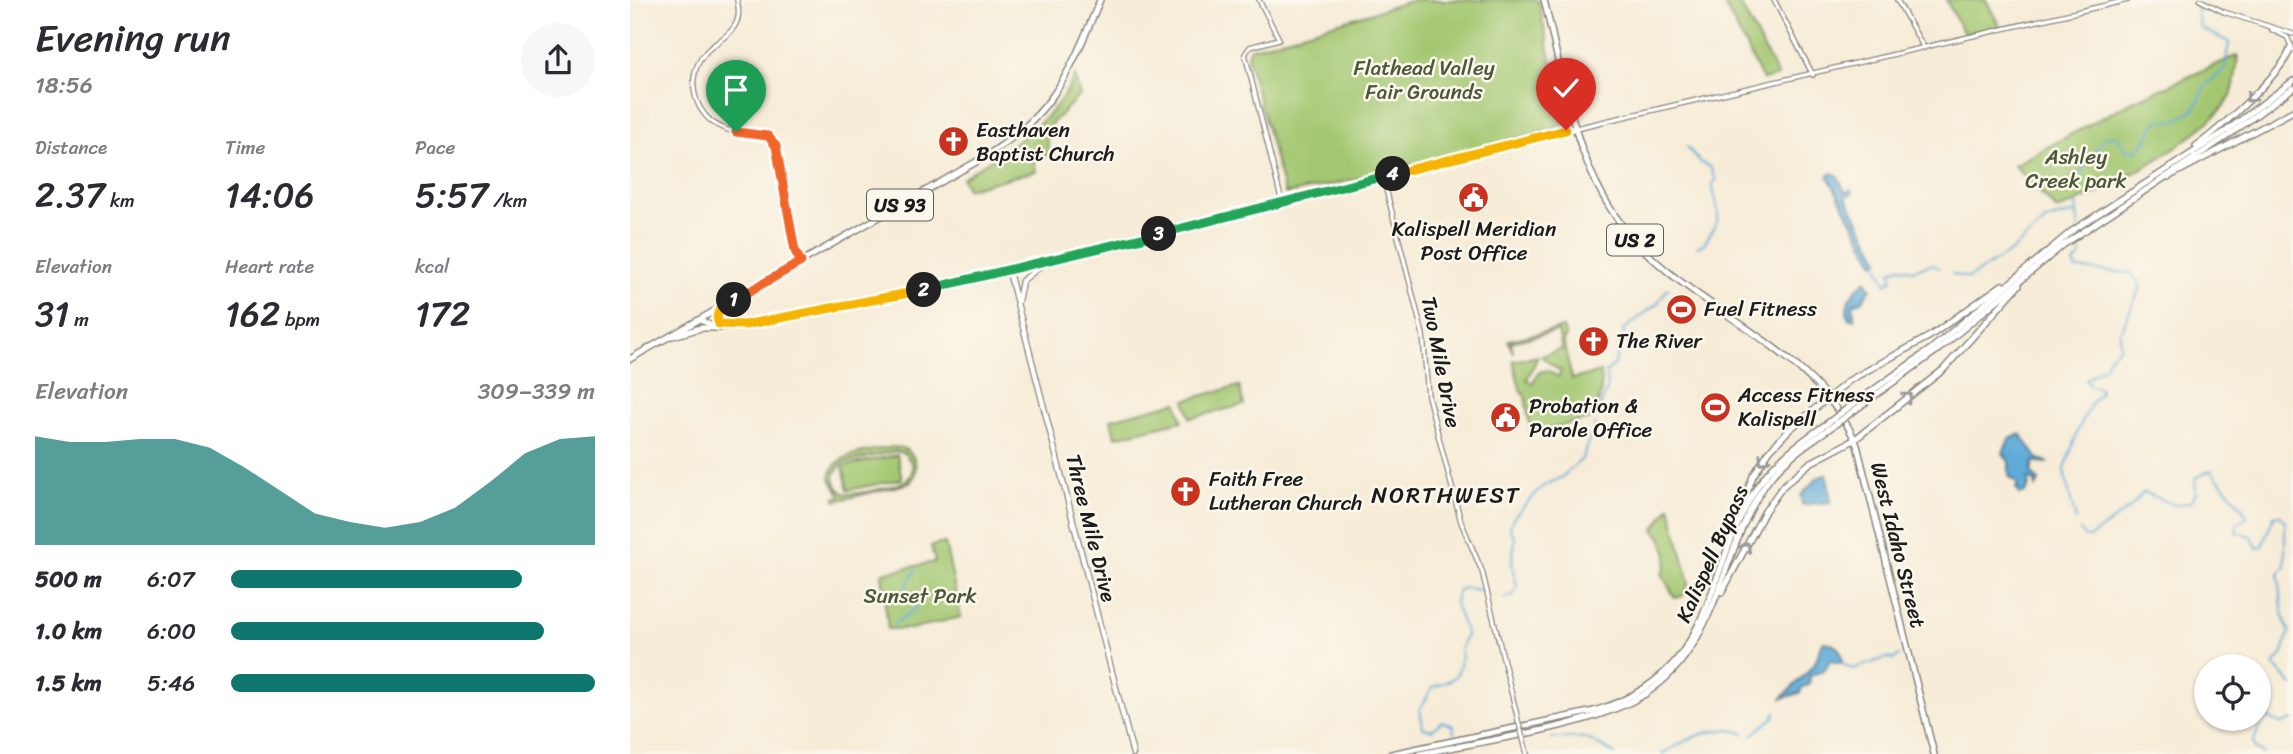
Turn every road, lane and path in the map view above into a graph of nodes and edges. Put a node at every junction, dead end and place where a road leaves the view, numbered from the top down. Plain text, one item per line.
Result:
1 (737, 0) edge
2 (1100, 0) edge
3 (1259, 0) edge
4 (1544, 0) edge
5 (1774, 0) edge
6 (1897, 0) edge
7 (2128, 0) edge
8 (2200, 0) edge
9 (2267, 27) junction
10 (2292, 42) edge
11 (1924, 48) junction
12 (1813, 75) junction
13 (2293, 81) edge
14 (2293, 88) edge
15 (2293, 111) edge
16 (1576, 128) junction
17 (1383, 176) junction
18 (2148, 180) junction
19 (2128, 199) junction
20 (1282, 202) junction
21 (2085, 225) junction
22 (2072, 234) junction
23 (2047, 257) junction
24 (801, 262) junction
25 (1043, 264) junction
26 (2022, 271) junction
27 (1009, 272) junction
28 (721, 308) junction
29 (1019, 311) junction
30 (699, 320) junction
31 (744, 325) junction
32 (719, 328) junction
33 (670, 337) junction
34 (630, 359) edge
35 (1830, 396) junction
36 (1853, 408) junction
37 (1831, 424) junction
38 (1854, 439) junction
39 (1722, 569) junction
40 (1713, 606) junction
41 (1133, 754) edge
42 (1391, 754) edge
43 (1420, 754) edge
44 (1527, 754) edge
45 (1934, 754) edge

1 - 24 street
2 - 24 main road, US 93
3 - 20 street
4 - 16 main road, West Idaho Street / US 2
5 - 12 street
6 - 11 street
7 - 11 street
8 - 9 street
9 - 10 street
9 - 10 street
10 -> 18 main road
11 - 12 street
12 - 16 street
13 - 18 main road, Kalispell Bypass
14 - 19 main road, Kalispell Bypass
15 - 19 main road
16 - 17 main road
16 - 35 main road, West Idaho Street / US 2
17 - 20 main road
17 - 44 street, Two Mile Drive, bridge
18 - 21 main road, Kalispell Bypass
19 - 21 main road, Kalispell Bypass
20 - 25 main road
21 - 22 main road, Kalispell Bypass
22 - 23 main road, Kalispell Bypass
22 - 26 main road, Kalispell Bypass
23 - 36 main road, Kalispell Bypass
38 -> 23 main road
24 - 28 main road, US 93
25 - 27 main road
25 - 29 main road, Three Mile Drive
26 - 35 main road
26 - 36 main road, Kalispell Bypass
27 - 29 main road, Three Mile Drive
27 - 31 main road
28 - 30 main road, US 93
28 - 31 main road
29 - 41 main road, Three Mile Drive
30 - 32 main road
30 - 33 main road, US 93
31 - 32 main road
32 - 33 main road
33 - 34 main road, US 93
35 - 38 main road, West Idaho Street / US 2
35 -> 39 main road
36 - 37 main road, Kalispell Bypass, bridge
37 - 39 main road, Kalispell Bypass
37 - 40 main road, Kalispell Bypass
40 -> 38 main road
38 - 45 main road, West Idaho Street / US 2
39 - 42 main road, Kalispell Bypass
40 - 43 main road, Kalispell Bypass

